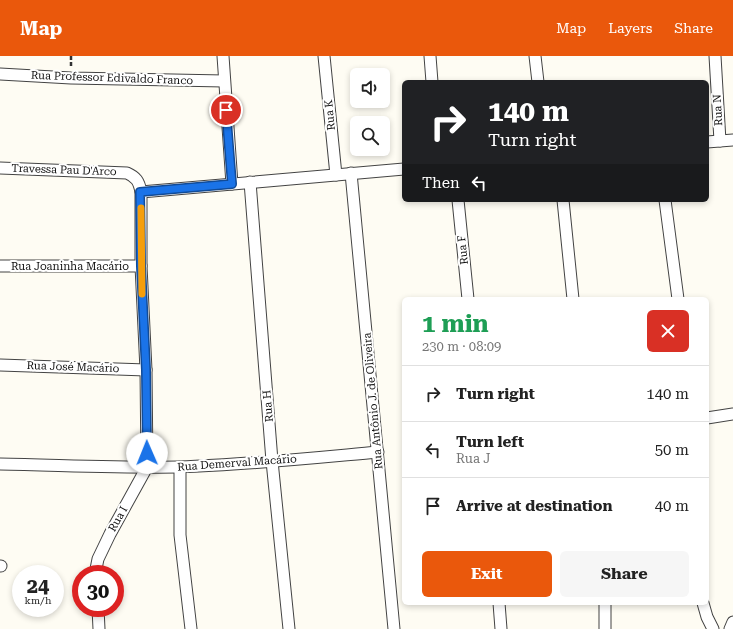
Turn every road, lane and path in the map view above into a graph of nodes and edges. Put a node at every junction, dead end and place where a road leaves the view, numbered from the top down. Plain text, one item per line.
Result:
1 (223, 56) edge
2 (324, 56) edge
3 (430, 56) edge
4 (535, 56) edge
5 (715, 56) edge
6 (0, 74) edge
7 (432, 80) edge
8 (538, 80) edge
9 (224, 81) junction
10 (733, 140) edge
11 (720, 141) junction
12 (709, 142) edge
13 (0, 168) edge
14 (402, 169) edge
15 (351, 173) junction
16 (336, 175) junction
17 (250, 182) junction
18 (232, 184) junction
19 (140, 192) junction
20 (458, 202) edge
21 (563, 202) edge
22 (665, 202) edge
23 (0, 266) edge
24 (141, 266) junction
25 (468, 297) edge
26 (573, 297) edge
27 (678, 297) edge
28 (0, 365) edge
29 (146, 370) junction
30 (733, 414) edge
31 (709, 418) edge
32 (378, 452) junction
33 (272, 461) junction
34 (0, 464) edge
35 (147, 467) junction
36 (180, 467) junction
37 (97, 565) edge
38 (499, 605) edge
39 (605, 605) edge
40 (704, 605) edge
41 (98, 617) edge
42 (733, 622) edge
43 (99, 629) edge
44 (191, 629) edge
45 (289, 629) edge
46 (394, 629) edge
47 (501, 629) edge
48 (605, 629) edge
49 (713, 629) edge
50 (730, 629) edge

1 - 9 street
2 - 16 street, Rua K
3 - 7 street
4 - 8 street
5 - 11 street, Rua N
6 - 9 street, Rua Professor Edivaldo Franco
9 - 18 street
10 - 11 street
11 - 12 street
13 - 19 street, Travessa Pau D'Arco
14 - 15 street
15 - 16 street
15 - 32 street, Rua Antônio J. de Oliveira
16 - 17 street
17 - 18 street
17 - 33 street, Rua H
18 - 19 street
19 - 24 street
20 - 25 street, Rua F
21 - 26 street
22 - 27 street
23 - 24 street, Rua Joaninha Macário
24 - 29 street
28 - 29 street, Rua José Macário
29 - 35 street
30 - 31 street
32 - 33 street, Rua Demerval Macário
32 - 46 street, Rua Antônio J. de Oliveira
33 - 36 street, Rua Demerval Macário
33 - 45 street, Rua H
34 - 35 street, Rua Demerval Macário
35 - 36 street, Rua Demerval Macário
35 - 37 street, Rua I
36 - 44 street
38 - 47 street
39 - 48 street
40 - 49 street
41 - 43 street
42 - 50 street

